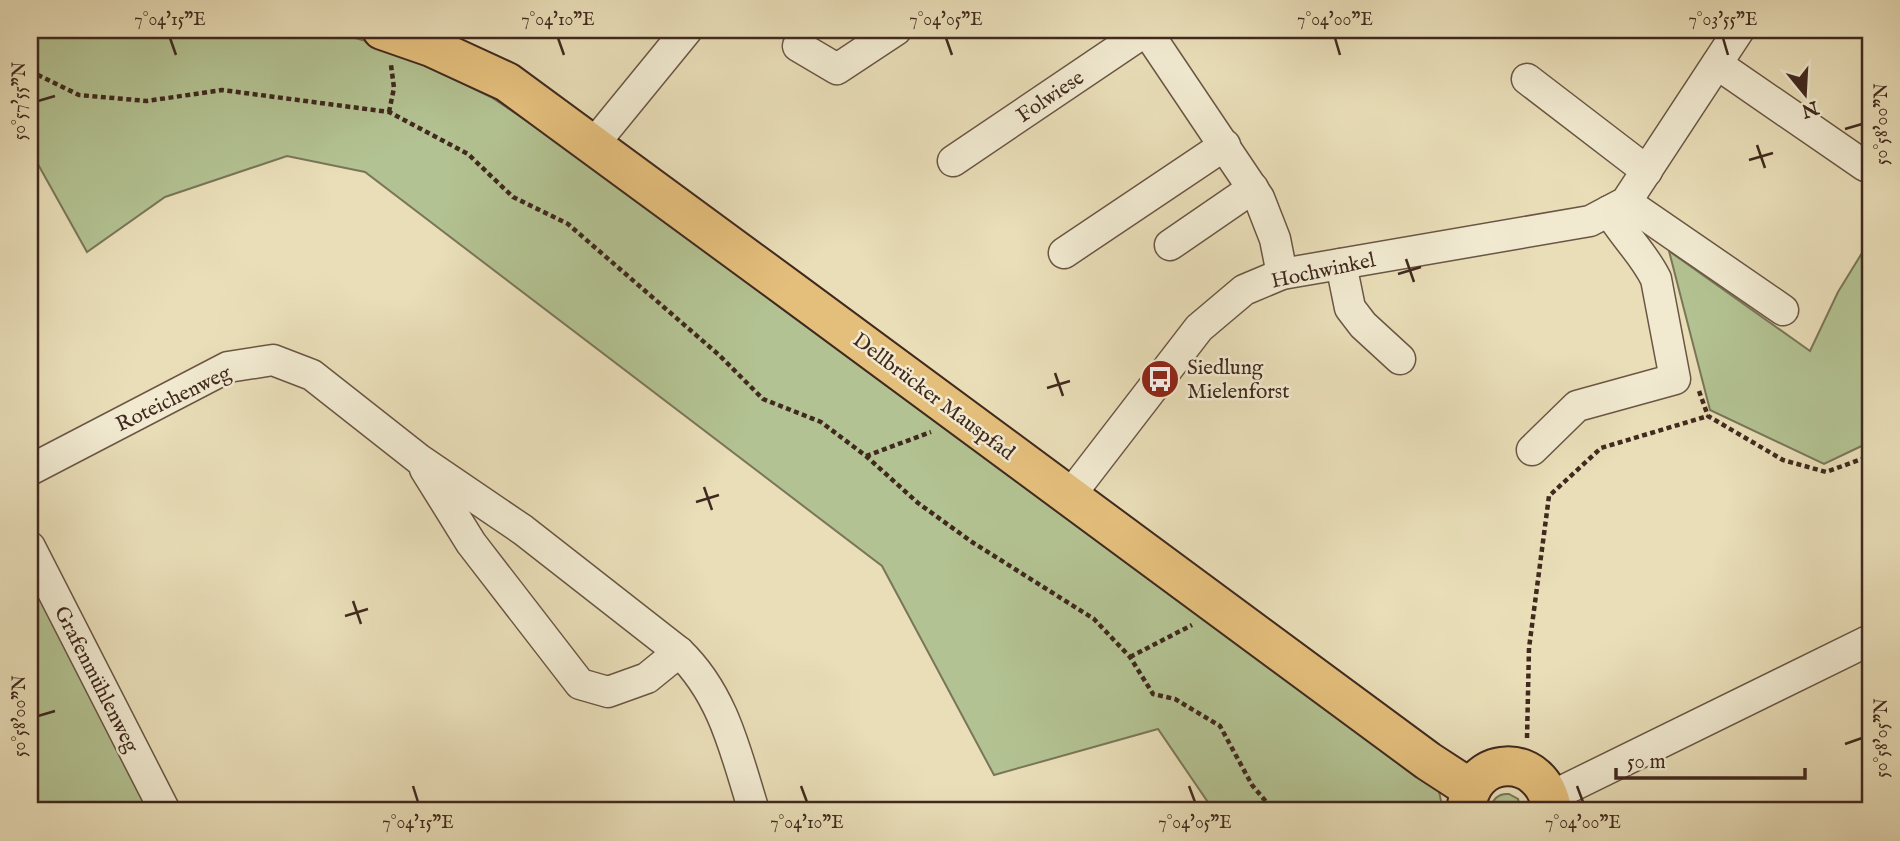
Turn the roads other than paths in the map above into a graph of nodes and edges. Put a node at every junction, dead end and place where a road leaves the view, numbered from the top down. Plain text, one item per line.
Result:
1 (687, 30) edge
2 (896, 30) edge
3 (1147, 30) edge
4 (1739, 30) edge
5 (385, 31) edge
6 (798, 46) dead end
7 (1717, 64) junction
8 (1527, 79) dead end
9 (593, 145) junction
10 (1225, 145) junction
11 (953, 161) dead end
12 (1865, 166) dead end
13 (1647, 171) junction
14 (1253, 188) junction
15 (1618, 206) junction
16 (1170, 245) dead end
17 (1065, 253) dead end
18 (1341, 264) junction
19 (1282, 275) junction
20 (1783, 310) dead end
21 (1400, 359) dead end
22 (1532, 450) dead end
23 (420, 460) junction
24 (30, 470) edge
25 (1068, 498) junction
26 (30, 547) edge
27 (1870, 640) edge
28 (679, 652) junction
29 (1469, 800) edge
30 (1551, 804) edge
31 (165, 811) edge
32 (754, 811) edge

1 - 9 street
2 - 6 street
3 - 10 street, Folwiese
3 - 11 street, Folwiese
4 - 7 street
5 - 9 main road, Dellbrücker Mauspfad
7 - 12 street
7 - 13 street
8 - 13 street
9 - 25 main road, Dellbrücker Mauspfad
10 - 14 street, Folwiese
10 - 17 street
13 - 15 street
14 - 16 street
14 - 19 street, Folwiese
15 - 18 street, Hochwinkel
15 - 20 street
15 - 22 street
18 - 19 street, Hochwinkel
18 - 21 street
19 - 25 street, Hochwinkel
23 - 24 street, Roteichenweg
23 - 28 street, Roteichenweg
23 - 28 street, Roteichenweg
25 - 29 main road, Dellbrücker Mauspfad
26 - 31 street, Grafenmühlenweg
27 - 30 street
28 - 32 street, Roteichenweg
29 - 30 main road, Dellbrücker Mauspfad

